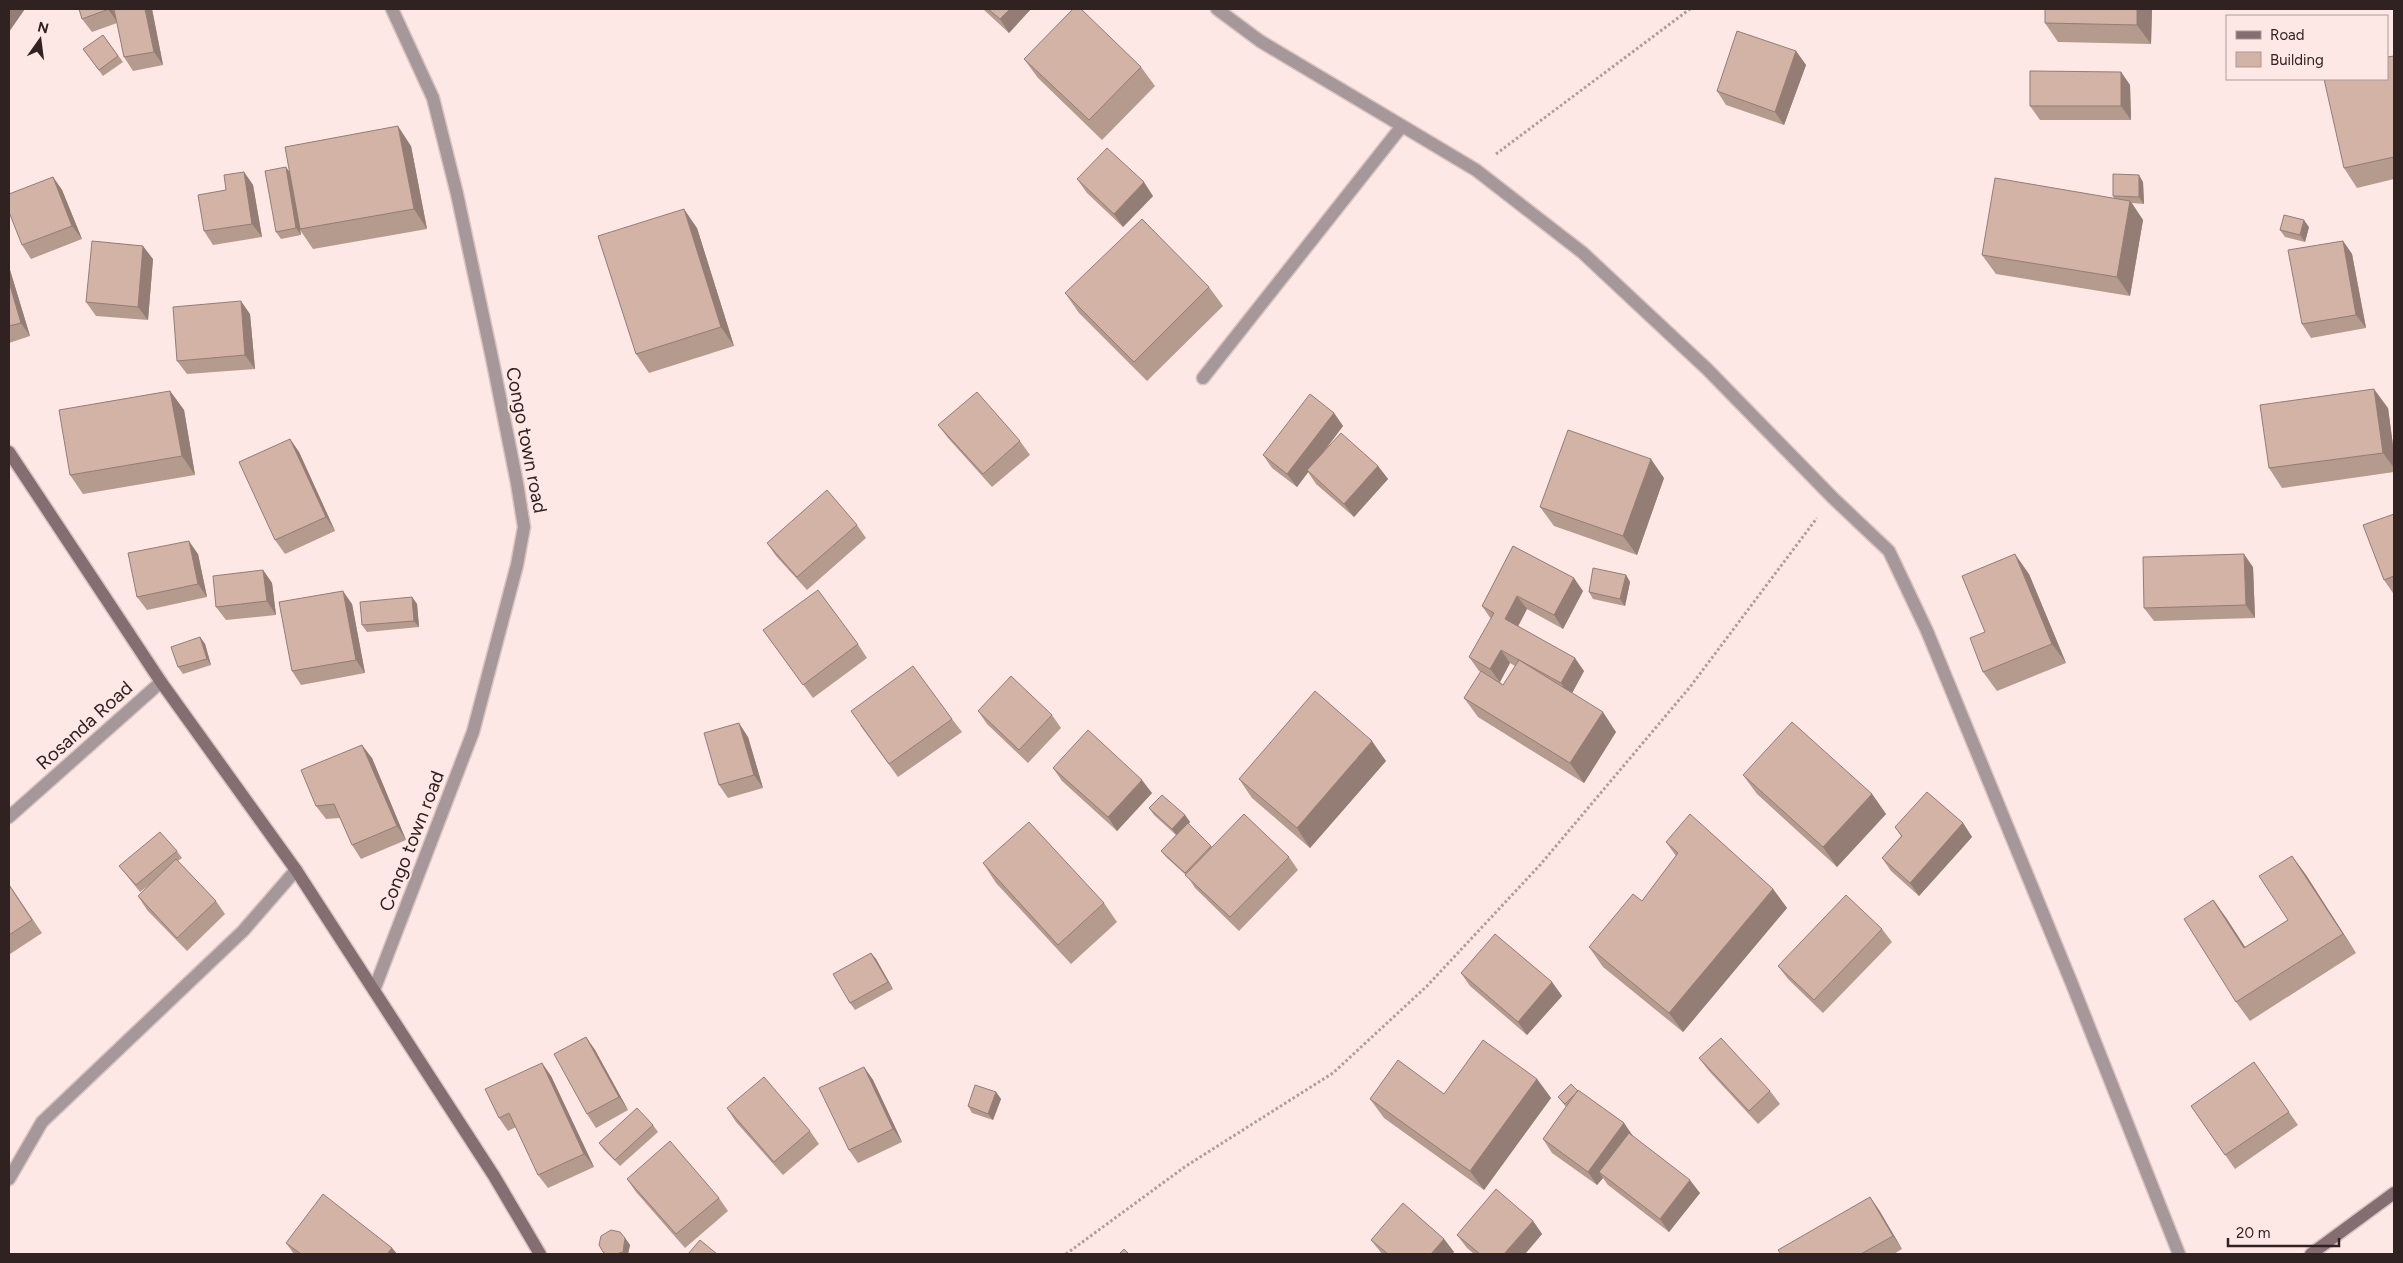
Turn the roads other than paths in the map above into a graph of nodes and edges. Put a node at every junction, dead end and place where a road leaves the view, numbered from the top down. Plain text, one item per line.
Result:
1 (392, 9) edge
2 (1217, 9) edge
3 (1402, 126) junction
4 (1203, 378) dead end
5 (11, 458) edge
6 (161, 682) junction
7 (9, 817) edge
8 (296, 870) junction
9 (374, 990) junction
10 (9, 1178) edge
11 (2394, 1193) edge
12 (540, 1254) edge
13 (2179, 1254) edge
14 (2311, 1254) edge

1 - 9 street, Congo town road
2 - 3 street
3 - 4 street
3 - 13 street
5 - 6 main road
6 - 7 street, Rosanda Road
6 - 8 main road
8 - 9 main road
8 - 10 street
9 - 12 main road
11 - 14 main road

